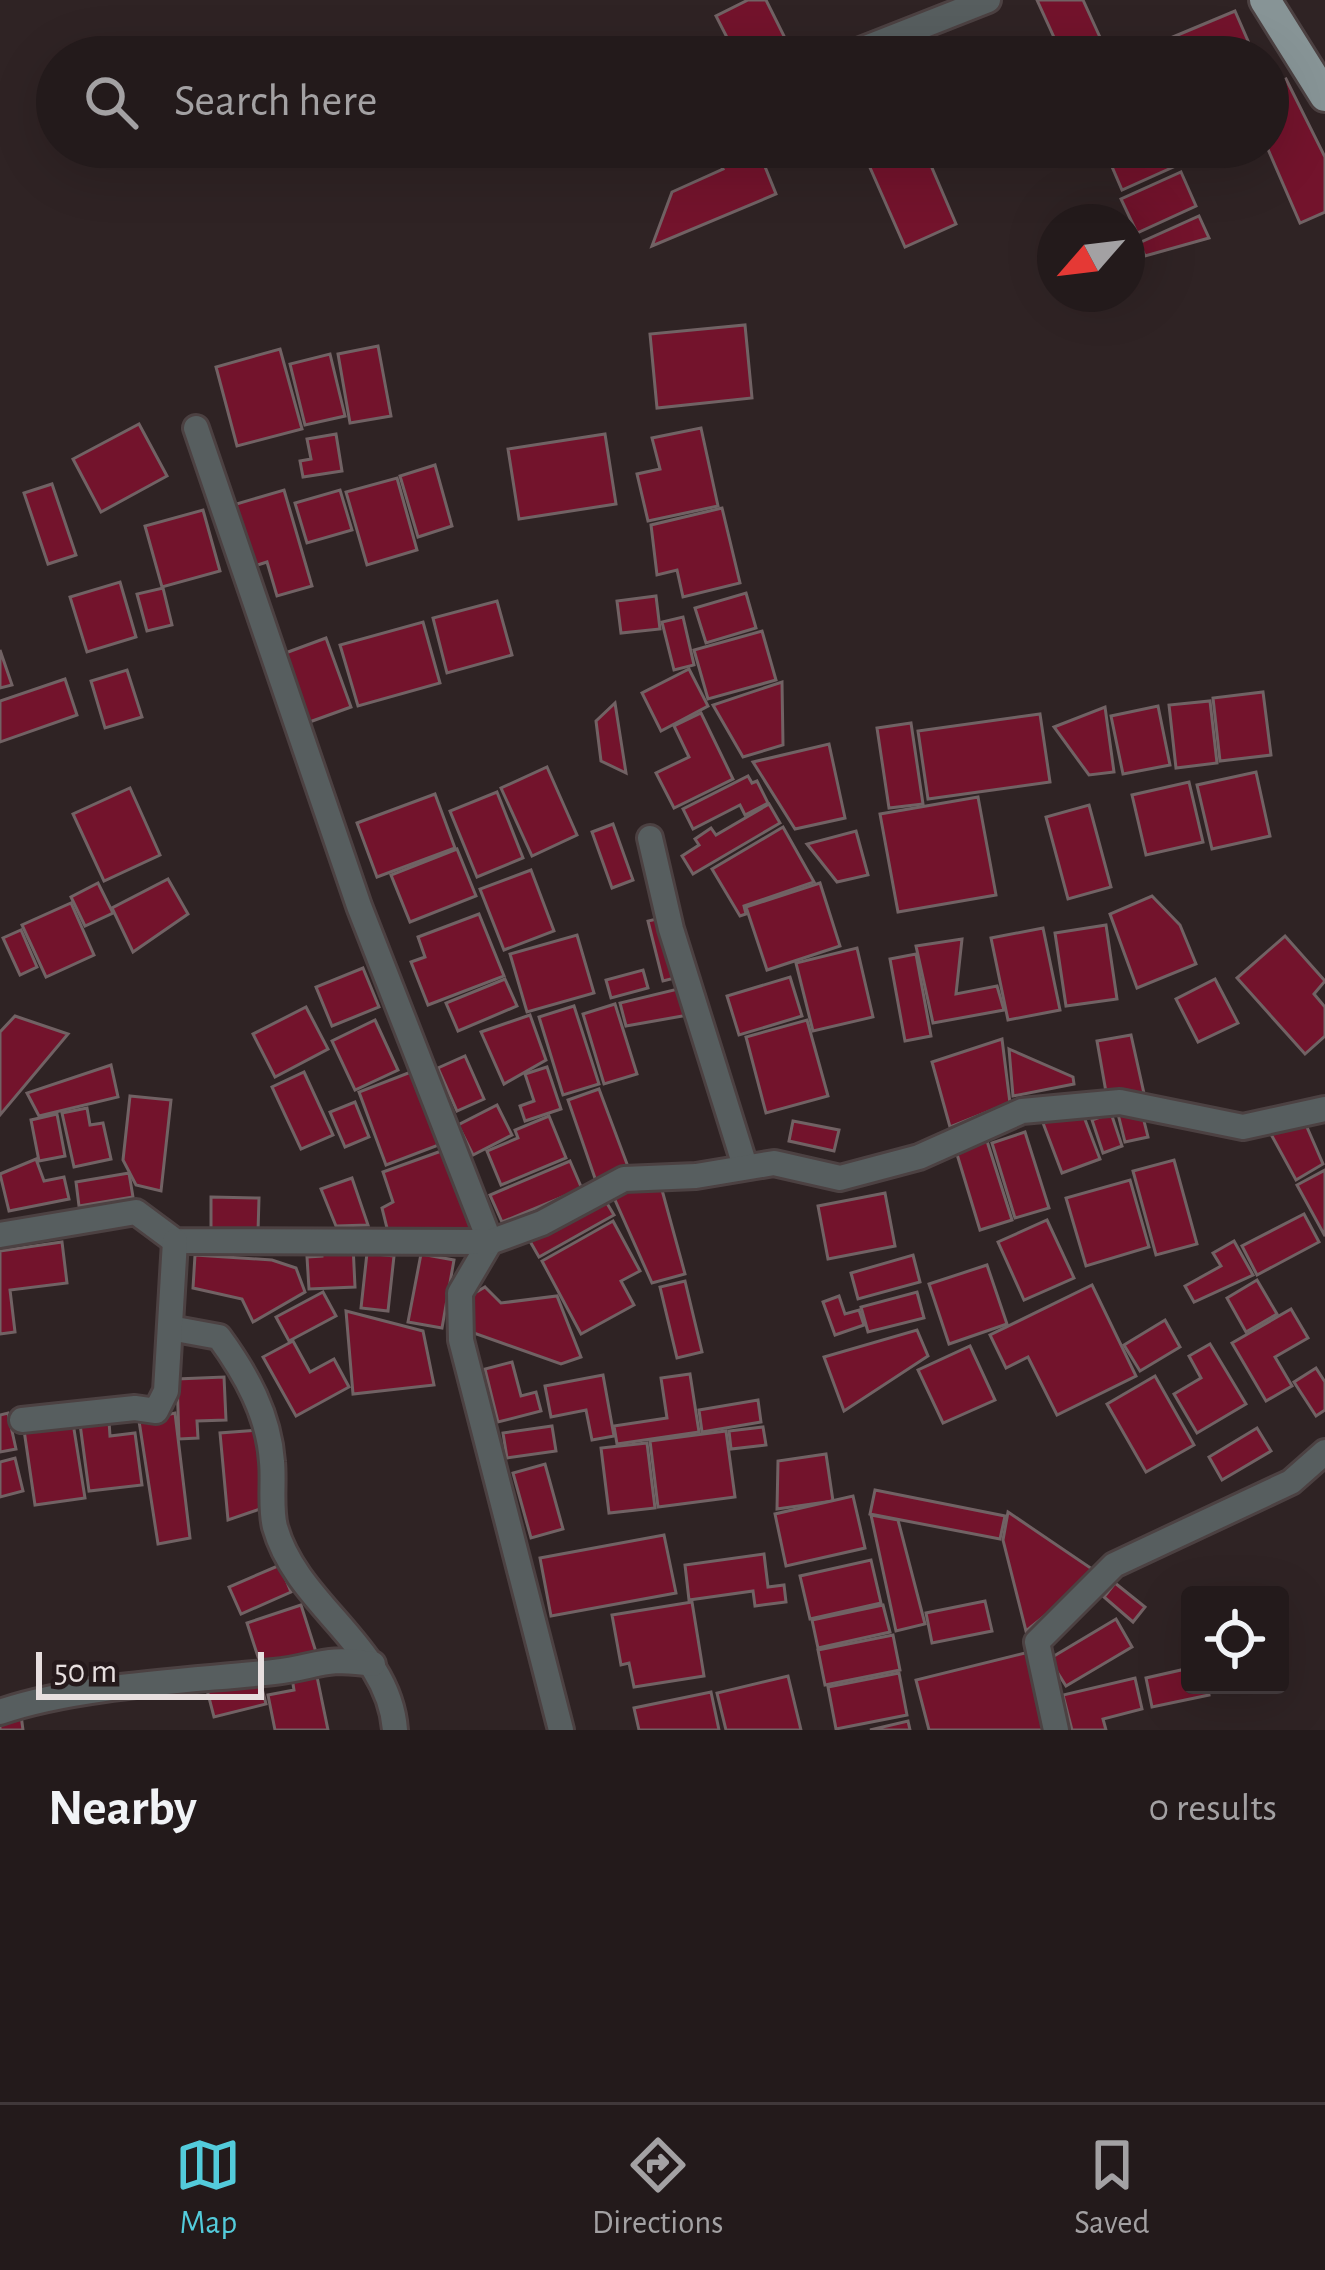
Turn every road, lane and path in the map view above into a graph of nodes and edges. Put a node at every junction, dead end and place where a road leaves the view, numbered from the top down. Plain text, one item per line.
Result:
1 (988, 0) edge
2 (1264, 0) edge
3 (896, 36) edge
4 (1287, 36) edge
5 (1289, 39) edge
6 (1325, 96) edge
7 (196, 428) dead end
8 (650, 838) dead end
9 (1325, 1109) edge
10 (745, 1166) junction
11 (0, 1235) edge
12 (175, 1241) junction
13 (490, 1242) junction
14 (170, 1328) junction
15 (22, 1420) dead end
16 (1325, 1452) edge
17 (373, 1664) junction
18 (0, 1712) edge
19 (395, 1730) edge
20 (561, 1730) edge
21 (1056, 1730) edge

1 - 3 street
2 - 4 main road
5 - 6 main road
7 - 13 street
8 - 10 street
9 - 10 street
10 - 13 street
11 - 12 street
12 - 13 street
12 - 14 street
13 - 20 street
14 - 15 street
14 - 17 street
16 - 21 street
17 - 18 street
17 - 19 street

